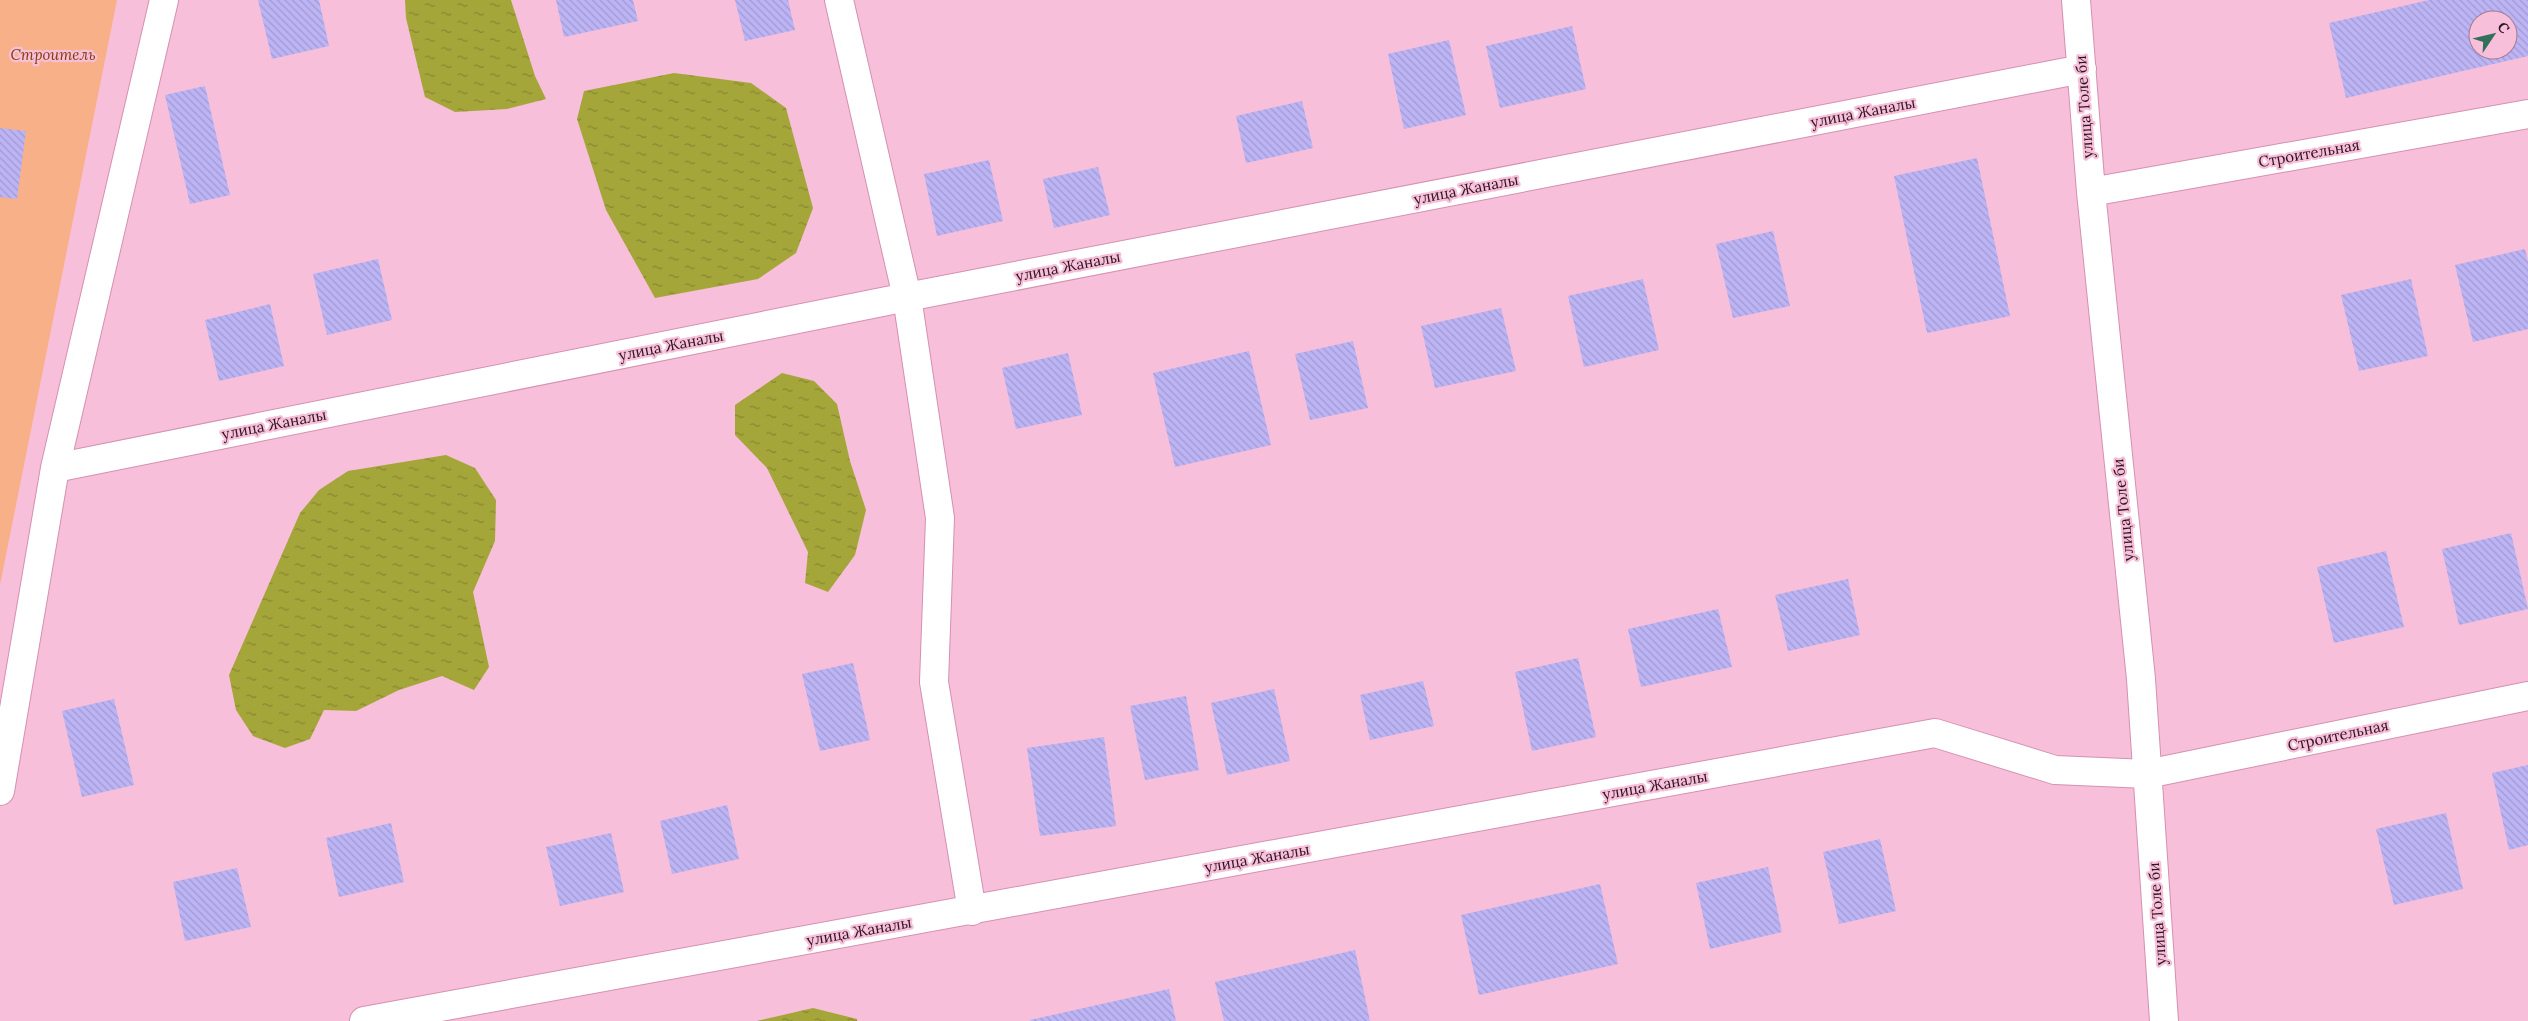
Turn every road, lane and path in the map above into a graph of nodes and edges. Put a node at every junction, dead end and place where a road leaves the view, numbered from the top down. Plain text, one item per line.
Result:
1 (164, 0) edge
2 (839, 0) edge
3 (2076, 0) edge
4 (2082, 69) junction
5 (2528, 114) edge
6 (2090, 192) junction
7 (906, 297) junction
8 (56, 468) junction
9 (2528, 696) edge
10 (2147, 774) junction
11 (0, 791) edge
12 (972, 910) junction
13 (364, 1021) edge
14 (2164, 1021) edge

1 - 8 street
2 - 7 street
3 - 4 street, улица Толе би
4 - 6 street, улица Толе би
4 - 7 street, улица Жаналы
5 - 6 street, Строительная
6 - 10 street, улица Толе би
7 - 8 street, улица Жаналы
7 - 12 street
8 - 11 street
9 - 10 street, Строительная
10 - 12 street, улица Жаналы
10 - 14 street, улица Толе би
12 - 13 street, улица Жаналы

